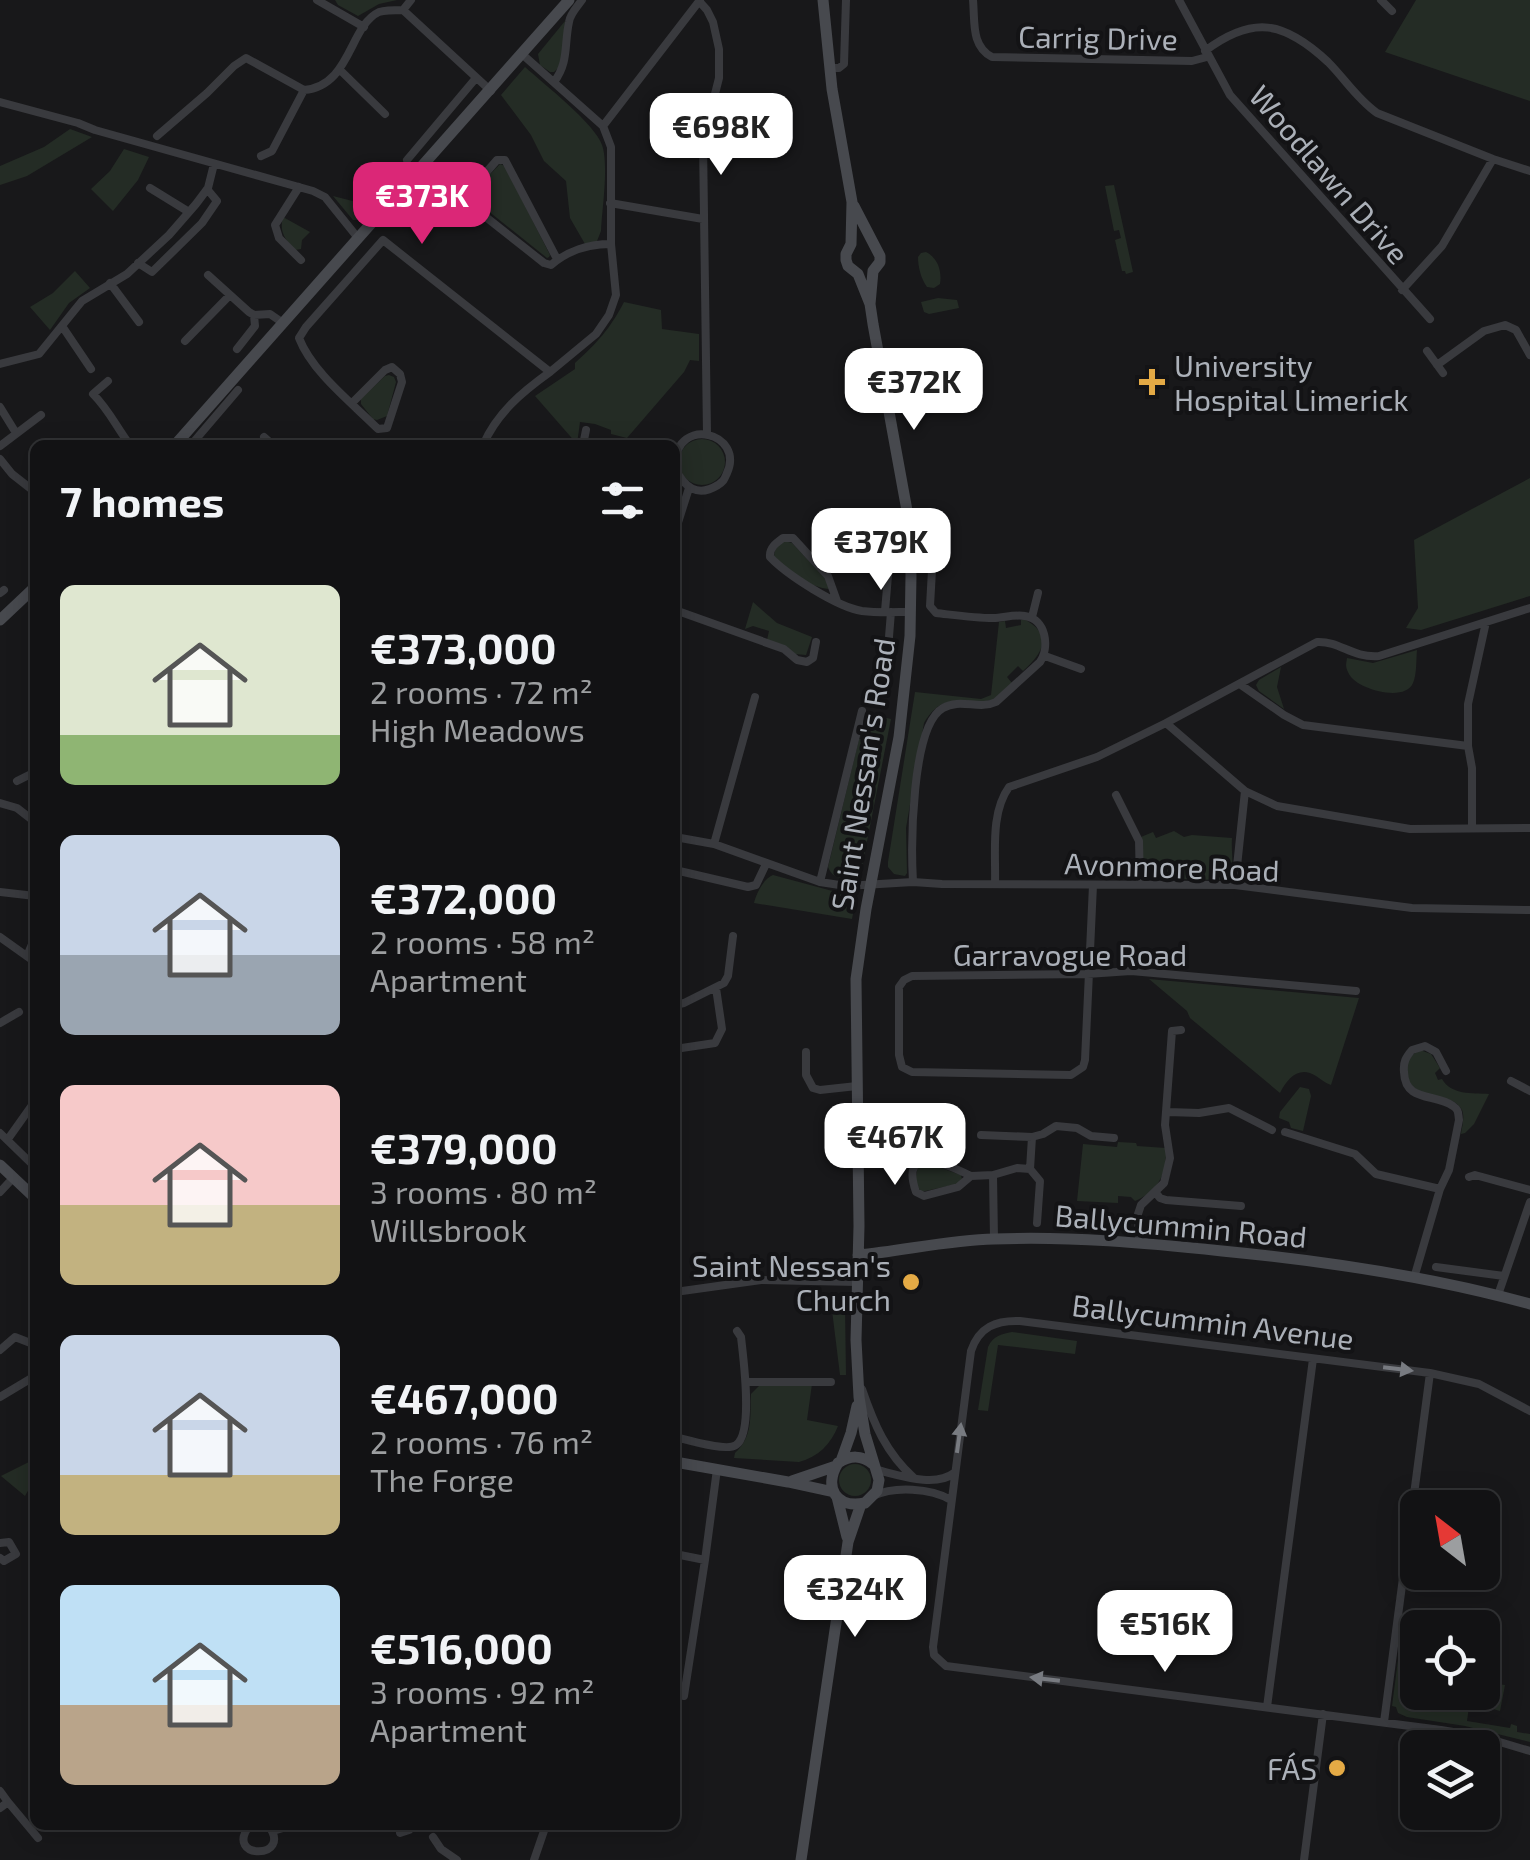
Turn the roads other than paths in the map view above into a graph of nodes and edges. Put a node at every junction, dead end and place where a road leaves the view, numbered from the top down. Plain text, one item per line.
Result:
1 (318, 0) edge
2 (411, 0) edge
3 (569, 0) edge
4 (582, 0) edge
5 (822, 0) edge
6 (846, 0) edge
7 (973, 0) edge
8 (1178, 0) edge
9 (1381, 0) edge
10 (699, 1) edge
11 (403, 10) junction
12 (1392, 11) dead end
13 (364, 28) junction
14 (1206, 54) junction
15 (523, 55) junction
16 (340, 68) junction
17 (829, 68) junction
18 (476, 78) junction
19 (554, 82) junction
20 (304, 90) junction
21 (490, 91) junction
22 (0, 102) edge
23 (384, 114) dead end
24 (603, 126) junction
25 (157, 136) dead end
26 (261, 156) dead end
27 (1493, 159) junction
28 (407, 160) dead end
29 (214, 164) junction
30 (1530, 171) edge
31 (435, 177) dead end
32 (150, 188) dead end
33 (299, 188) junction
34 (207, 190) junction
35 (463, 199) junction
36 (852, 202) junction
37 (610, 204) junction
38 (189, 212) junction
39 (703, 219) junction
40 (358, 238) junction
41 (872, 242) junction
42 (611, 244) junction
43 (851, 244) junction
44 (557, 259) junction
45 (301, 260) dead end
46 (138, 264) junction
47 (873, 271) junction
48 (858, 274) junction
49 (208, 275) dead end
50 (110, 283) junction
51 (1402, 290) junction
52 (230, 296) junction
53 (870, 304) junction
54 (254, 314) junction
55 (1430, 319) dead end
56 (139, 322) dead end
57 (283, 323) junction
58 (62, 326) junction
59 (185, 341) dead end
60 (237, 349) dead end
61 (1427, 351) dead end
62 (1530, 355) edge
63 (0, 364) edge
64 (91, 369) dead end
65 (550, 372) junction
66 (108, 381) dead end
67 (238, 390) dead end
68 (352, 403) junction
69 (0, 407) edge
70 (41, 415) dead end
71 (586, 430) dead end
72 (16, 433) junction
73 (708, 434) junction
74 (264, 436) dead end
75 (126, 440) edge
76 (179, 440) edge
77 (195, 440) edge
78 (268, 440) edge
79 (485, 440) edge
80 (583, 440) edge
81 (0, 446) edge
82 (680, 447) edge
83 (0, 459) edge
84 (680, 478) edge
85 (30, 488) edge
86 (689, 488) junction
87 (680, 516) edge
88 (889, 564) dead end
89 (932, 570) dead end
90 (30, 592) edge
91 (1038, 593) dead end
92 (837, 601) junction
93 (1530, 608) edge
94 (680, 612) edge
95 (888, 612) junction
96 (911, 612) junction
97 (1032, 618) junction
98 (0, 620) edge
99 (1486, 622) junction
100 (816, 642) dead end
101 (1045, 656) junction
102 (1081, 669) dead end
103 (886, 674) dead end
104 (1241, 685) junction
105 (755, 697) dead end
106 (862, 711) dead end
107 (1166, 723) junction
108 (1468, 746) junction
109 (30, 774) edge
110 (17, 781) dead end
111 (6, 789) dead end
112 (1245, 791) junction
113 (1116, 795) dead end
114 (1, 803) edge
115 (30, 818) edge
116 (1472, 828) junction
117 (1530, 828) edge
118 (680, 838) edge
119 (714, 844) junction
120 (766, 864) junction
121 (680, 871) edge
122 (820, 882) junction
123 (913, 882) junction
124 (995, 884) junction
125 (1140, 884) junction
126 (871, 885) junction
127 (1235, 885) junction
128 (1093, 886) junction
129 (0, 892) edge
130 (30, 895) edge
131 (1530, 910) edge
132 (732, 936) dead end
133 (0, 937) edge
134 (30, 949) edge
135 (27, 956) junction
136 (30, 958) edge
137 (1087, 974) junction
138 (716, 988) junction
139 (1356, 992) dead end
140 (680, 1004) edge
141 (19, 1012) dead end
142 (0, 1023) edge
143 (1181, 1030) dead end
144 (680, 1048) edge
145 (806, 1052) dead end
146 (1446, 1071) dead end
147 (1511, 1081) dead end
148 (857, 1086) junction
149 (1530, 1090) edge
150 (30, 1107) edge
151 (1168, 1112) junction
152 (1272, 1130) dead end
153 (1285, 1132) dead end
154 (981, 1135) dead end
155 (4, 1136) edge
156 (1032, 1137) junction
157 (1114, 1138) dead end
158 (1031, 1156) junction
159 (1045, 1157) dead end
160 (30, 1162) edge
161 (0, 1165) edge
162 (1030, 1168) junction
163 (993, 1175) junction
164 (971, 1176) junction
165 (1469, 1176) dead end
166 (14, 1178) junction
167 (1440, 1189) junction
168 (1530, 1190) edge
169 (0, 1192) edge
170 (30, 1193) edge
171 (1156, 1193) junction
172 (1530, 1202) edge
173 (1241, 1206) dead end
174 (1037, 1223) dead end
175 (994, 1239) junction
176 (1139, 1242) junction
177 (858, 1255) junction
178 (1436, 1267) dead end
179 (1504, 1276) junction
180 (1414, 1278) junction
181 (857, 1282) junction
182 (680, 1291) edge
183 (1498, 1294) junction
184 (1530, 1304) edge
185 (737, 1332) dead end
186 (30, 1343) edge
187 (0, 1350) edge
188 (1313, 1359) junction
189 (1430, 1373) junction
190 (858, 1375) junction
191 (30, 1379) edge
192 (746, 1382) junction
193 (831, 1382) dead end
194 (0, 1396) edge
195 (859, 1397) junction
196 (1530, 1411) edge
197 (680, 1438) edge
198 (680, 1463) edge
199 (839, 1463) junction
200 (875, 1467) junction
201 (716, 1469) junction
202 (954, 1473) junction
203 (914, 1478) junction
204 (788, 1482) junction
205 (1415, 1490) edge
206 (836, 1495) junction
207 (874, 1496) junction
208 (951, 1501) junction
209 (861, 1504) junction
210 (848, 1542) junction
211 (0, 1543) edge
212 (680, 1555) edge
213 (0, 1558) edge
214 (706, 1560) junction
215 (1402, 1590) edge
216 (684, 1696) dead end
217 (1268, 1707) junction
218 (1323, 1714) junction
219 (1384, 1722) junction
220 (1530, 1751) edge
221 (0, 1792) edge
222 (8, 1802) junction
223 (0, 1808) edge
224 (30, 1828) edge
225 (31, 1830) edge
226 (246, 1830) edge
227 (270, 1830) edge
228 (544, 1830) edge
229 (433, 1837) dead end
230 (38, 1838) dead end
231 (458, 1860) edge
232 (534, 1860) edge
233 (801, 1860) edge
234 (1304, 1860) edge

1 - 13 street
2 - 11 street
3 - 15 main road
4 - 19 street
5 - 17 main road
6 - 17 street
7 - 14 street, Carrig Drive
8 - 14 street, Woodlawn Drive
9 - 12 street
10 - 24 street
10 - 39 street
11 - 13 street
11 - 18 street
13 - 16 street
14 - 27 street
14 - 51 street, Woodlawn Drive
15 - 19 street
15 - 21 main road
16 - 20 street
16 - 23 street
17 - 36 main road
18 - 21 street
18 - 28 street
19 - 24 street
20 - 25 street
20 - 26 street
21 - 40 main road
22 - 29 street
24 - 37 street
27 - 30 street
27 - 51 street
29 - 33 street
29 - 34 street
31 - 35 street
32 - 38 street
33 - 40 street
33 - 45 street
34 - 38 street
34 - 46 street
35 - 44 street
35 - 44 street
36 - 41 main road
36 - 43 main road
37 - 39 street
37 - 42 street
38 - 46 street
39 - 73 street
40 - 57 main road
41 - 43 main road
41 - 47 main road
42 - 44 street
42 - 65 street
43 - 48 main road
46 - 50 street
47 - 48 main road
47 - 53 main road, Saint Nessan's Road
48 - 53 main road, Saint Nessan's Road
49 - 52 street
50 - 56 street
50 - 58 street
51 - 55 street, Woodlawn Drive
52 - 54 street
52 - 59 street
53 - 96 main road, Saint Nessan's Road
54 - 57 street
54 - 60 street
57 - 76 main road
58 - 63 street
58 - 64 street
61 - 62 street
65 - 68 street
65 - 79 street
66 - 75 street
67 - 77 street
68 - 68 street
69 - 72 street
70 - 72 street
71 - 80 street
72 - 81 street
73 - 82 street
73 - 86 street
74 - 78 street
83 - 85 street
84 - 86 street
86 - 87 street
88 - 95 street
89 - 97 street
90 - 98 main road
91 - 97 street
92 - 92 street
92 - 95 street
93 - 99 street
94 - 100 street
95 - 96 street
95 - 103 street
96 - 126 main road, Saint Nessan's Road
97 - 101 street
99 - 104 street
99 - 108 street
101 - 102 street
101 - 123 street
104 - 107 street
104 - 108 street
105 - 119 street
106 - 122 street
107 - 112 street
107 - 124 street
108 - 116 street
109 - 110 street
111 - 114 street
112 - 116 street
112 - 127 street
113 - 125 street
114 - 115 street
116 - 117 street
118 - 119 street, Avonmore Road
119 - 120 street, Avonmore Road
120 - 121 street
120 - 122 street, Avonmore Road
122 - 126 street, Avonmore Road
123 - 124 street, Avonmore Road
123 - 126 street, Avonmore Road
124 - 128 street, Avonmore Road
125 - 127 street, Avonmore Road
125 - 128 street, Avonmore Road
126 - 148 main road, Saint Nessan's Road
127 - 131 street, Avonmore Road
128 - 137 street
129 - 130 street
132 - 138 street
133 - 135 street
134 - 135 street
135 - 136 street
137 - 137 street, Garravogue Road
137 - 139 street, Garravogue Road
138 - 140 street
138 - 144 street
141 - 142 street
143 - 151 street
145 - 148 street
146 - 167 street
147 - 149 street
148 - 177 main road, Saint Nessan's Road
150 - 155 street
151 - 152 street
151 - 171 street
153 - 167 street
154 - 156 street
155 - 160 street
156 - 157 street
156 - 158 street
158 - 159 street
158 - 162 street
161 - 166 main road
162 - 163 street
162 - 174 street
163 - 164 street
163 - 175 street
164 - 164 street
165 - 168 street
166 - 169 street
166 - 170 main road
167 - 180 street
171 - 173 street
171 - 176 street
172 - 179 street
175 - 176 main road, Ballycummin Road
175 - 177 main road, Ballycummin Road
176 - 180 main road, Ballycummin Road
177 - 181 main road, Saint Nessan's Road
178 - 179 street
179 - 183 street
180 - 183 main road, Ballycummin Road
181 - 182 street
181 - 190 main road, Saint Nessan's Road
183 - 184 main road
185 - 192 street
186 - 187 street
188 -> 189 street, Ballycummin Avenue
202 -> 188 street, Ballycummin Avenue
188 - 217 street
189 - 196 street, Ballycummin Avenue
189 - 205 street
190 - 195 main road, Saint Nessan's Road
190 - 203 street
191 - 194 street
192 - 193 street
192 - 197 street
195 - 199 main road
195 - 200 main road
198 - 201 main road
199 - 200 main road
199 - 204 main road
199 - 206 main road
200 - 203 street
200 - 207 main road
201 - 204 main road
201 - 214 street
202 - 203 street
202 - 208 street
204 - 206 main road
206 - 209 main road
206 - 210 main road
207 - 208 street
207 - 209 main road
217 -> 208 street
209 - 210 main road
210 - 233 main road
211 - 213 street
212 - 214 street
214 - 216 street
215 - 219 street
217 - 218 street
218 - 219 street
218 - 234 street
219 - 220 street
221 - 222 street
222 - 223 street
222 - 224 street
225 - 230 street
226 - 227 street
228 - 232 street
229 - 231 street

